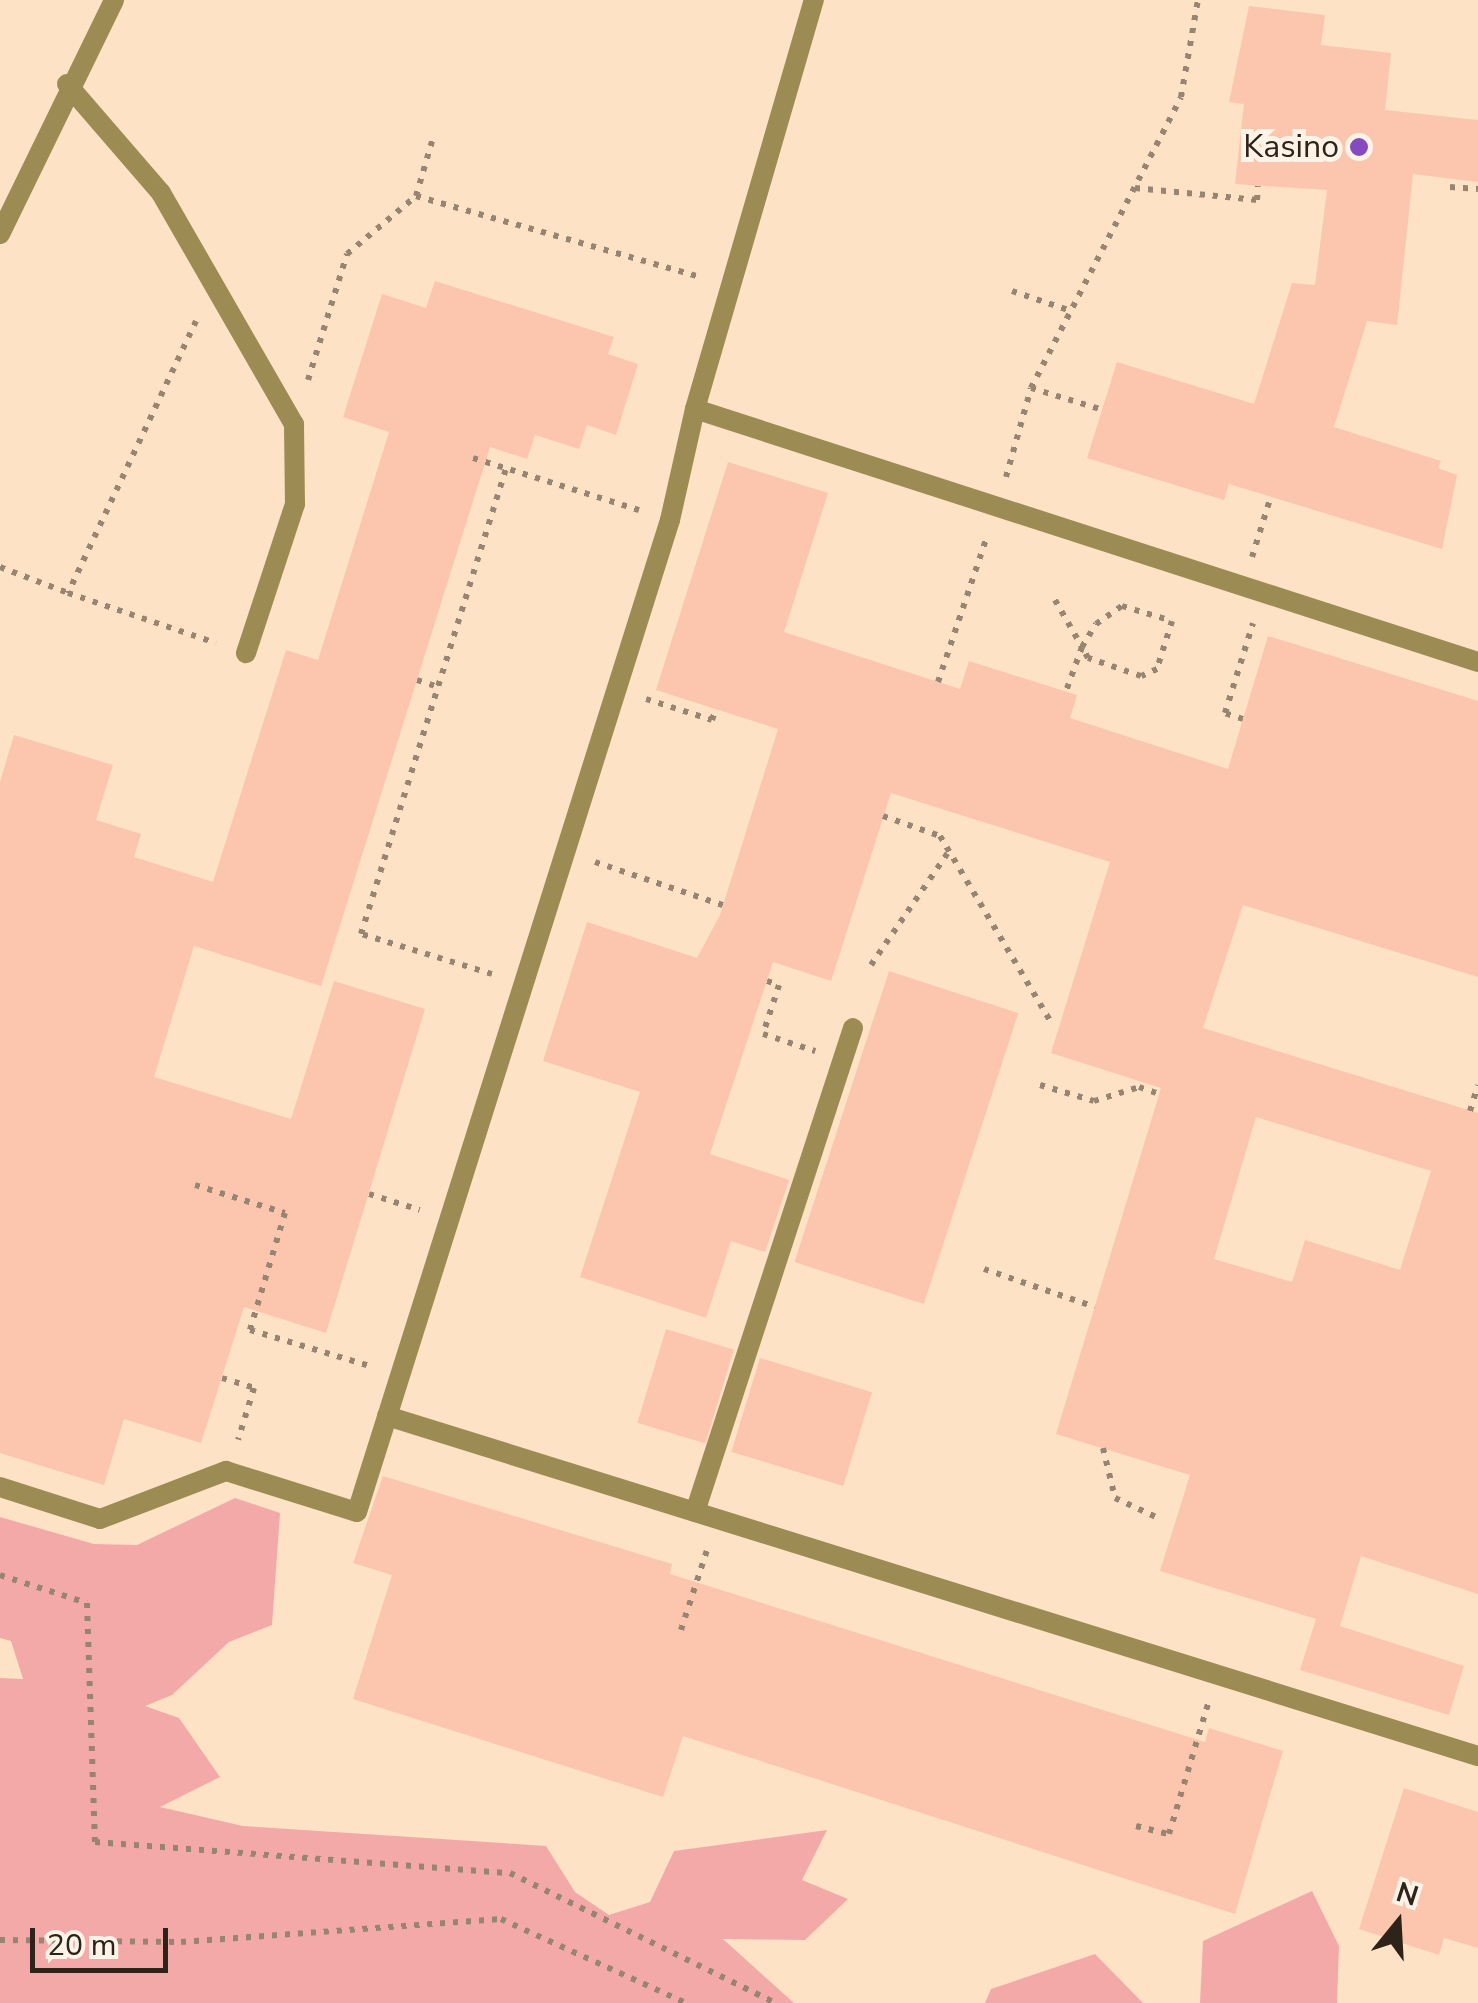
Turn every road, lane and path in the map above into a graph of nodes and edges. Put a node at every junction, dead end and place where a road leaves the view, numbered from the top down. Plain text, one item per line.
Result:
1 (114, 0) edge
2 (814, 0) edge
3 (1198, 0) edge
4 (67, 84) junction
5 (433, 138) dead end
6 (1258, 186) dead end
7 (1450, 186) dead end
8 (1135, 188) junction
9 (1478, 189) edge
10 (416, 196) junction
11 (0, 234) edge
12 (216, 282) junction
13 (733, 286) junction
14 (1012, 291) dead end
15 (1068, 310) junction
16 (1031, 388) junction
17 (695, 409) junction
18 (1103, 410) dead end
19 (294, 424) junction
20 (473, 458) dead end
21 (506, 469) junction
22 (1271, 496) dead end
23 (997, 510) junction
24 (670, 520) junction
25 (0, 567) edge
26 (1252, 590) junction
27 (68, 594) junction
28 (1054, 600) dead end
29 (1082, 647) junction
30 (246, 653) joint
31 (1478, 662) edge
32 (416, 680) dead end
33 (938, 682) dead end
34 (438, 687) junction
35 (617, 690) junction
36 (1066, 691) dead end
37 (716, 709) dead end
38 (1243, 718) dead end
39 (883, 816) dead end
40 (949, 851) junction
41 (565, 853) junction
42 (723, 905) dead end
43 (871, 965) dead end
44 (767, 982) dead end
45 (524, 984) junction
46 (1052, 1024) dead end
47 (852, 1028) dead end
48 (842, 1060) junction
49 (1040, 1086) dead end
50 (1478, 1086) edge
51 (1160, 1094) dead end
52 (1470, 1111) dead end
53 (195, 1185) dead end
54 (369, 1194) dead end
55 (450, 1219) junction
56 (984, 1269) dead end
57 (1095, 1307) dead end
58 (400, 1375) junction
59 (222, 1378) dead end
60 (388, 1416) junction
61 (1103, 1448) dead end
62 (228, 1472) junction
63 (0, 1487) edge
64 (695, 1512) junction
65 (1158, 1518) dead end
66 (716, 1520) junction
67 (0, 1575) edge
68 (681, 1630) dead end
69 (1216, 1676) junction
70 (1478, 1756) edge
71 (1136, 1826) dead end
72 (0, 1940) edge
73 (686, 2003) edge
74 (774, 2003) edge

1 - 4 lane
2 - 13 lane
3 - 8 path
4 - 11 lane
4 - 12 lane
5 - 10 path
6 - 8 path
7 - 9 path
8 - 15 path
10 - 13 path
10 - 19 path
12 - 19 lane
12 - 27 path
13 - 17 lane
14 - 15 path
15 - 16 path
16 - 18 path
16 - 23 path
17 - 23 lane
17 - 24 lane
19 - 30 lane
20 - 21 path
21 - 24 path
21 - 34 path
22 - 26 path
23 - 26 lane
23 - 33 path
24 - 35 lane
25 - 27 path
26 - 31 lane
26 - 38 path
27 - 30 path
28 - 29 path
29 - 29 path
29 - 36 path
32 - 34 path
34 - 45 path
35 - 37 path
35 - 41 lane
39 - 40 path
40 - 43 path
40 - 46 path
41 - 42 path
41 - 45 lane
44 - 48 path
45 - 55 lane
47 - 48 lane
48 - 64 lane
49 - 51 path
50 - 52 path
53 - 58 path
54 - 55 path
55 - 58 lane
56 - 57 path
58 - 60 lane
59 - 62 path
60 - 62 lane
60 - 64 lane
61 - 65 path
62 - 63 lane
64 - 66 lane
66 - 68 path
66 - 69 lane
67 - 74 path
69 - 70 lane
69 - 71 path
72 - 73 path

